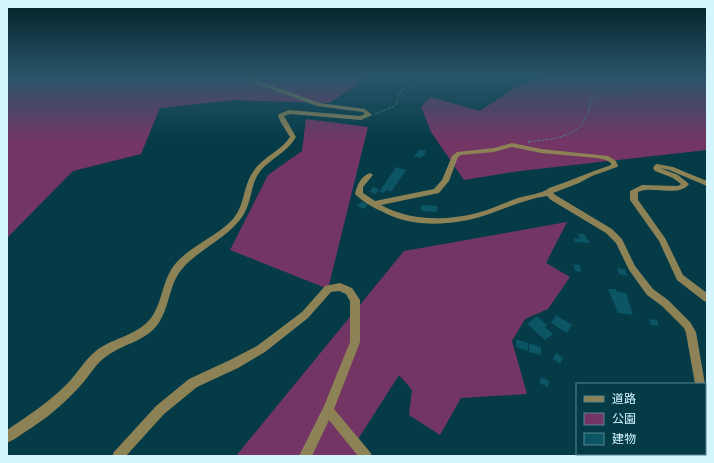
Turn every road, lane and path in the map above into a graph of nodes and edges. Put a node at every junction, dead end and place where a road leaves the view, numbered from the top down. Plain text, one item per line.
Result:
1 (299, 98) edge
2 (398, 98) edge
3 (591, 98) edge
4 (369, 115) junction
5 (512, 145) junction
6 (370, 175) dead end
7 (707, 184) edge
8 (550, 193) junction
9 (374, 204) junction
10 (707, 298) edge
11 (700, 383) edge
12 (328, 410) junction
13 (7, 437) edge
14 (118, 456) edge
15 (305, 456) edge
16 (366, 456) edge

1 - 4 street
2 - 4 path
3 - 5 path
4 - 13 street
5 - 8 street
5 - 9 street
6 - 9 street
7 - 10 street
8 - 9 street
8 - 11 street
12 - 14 street
12 - 15 street
12 - 16 street

